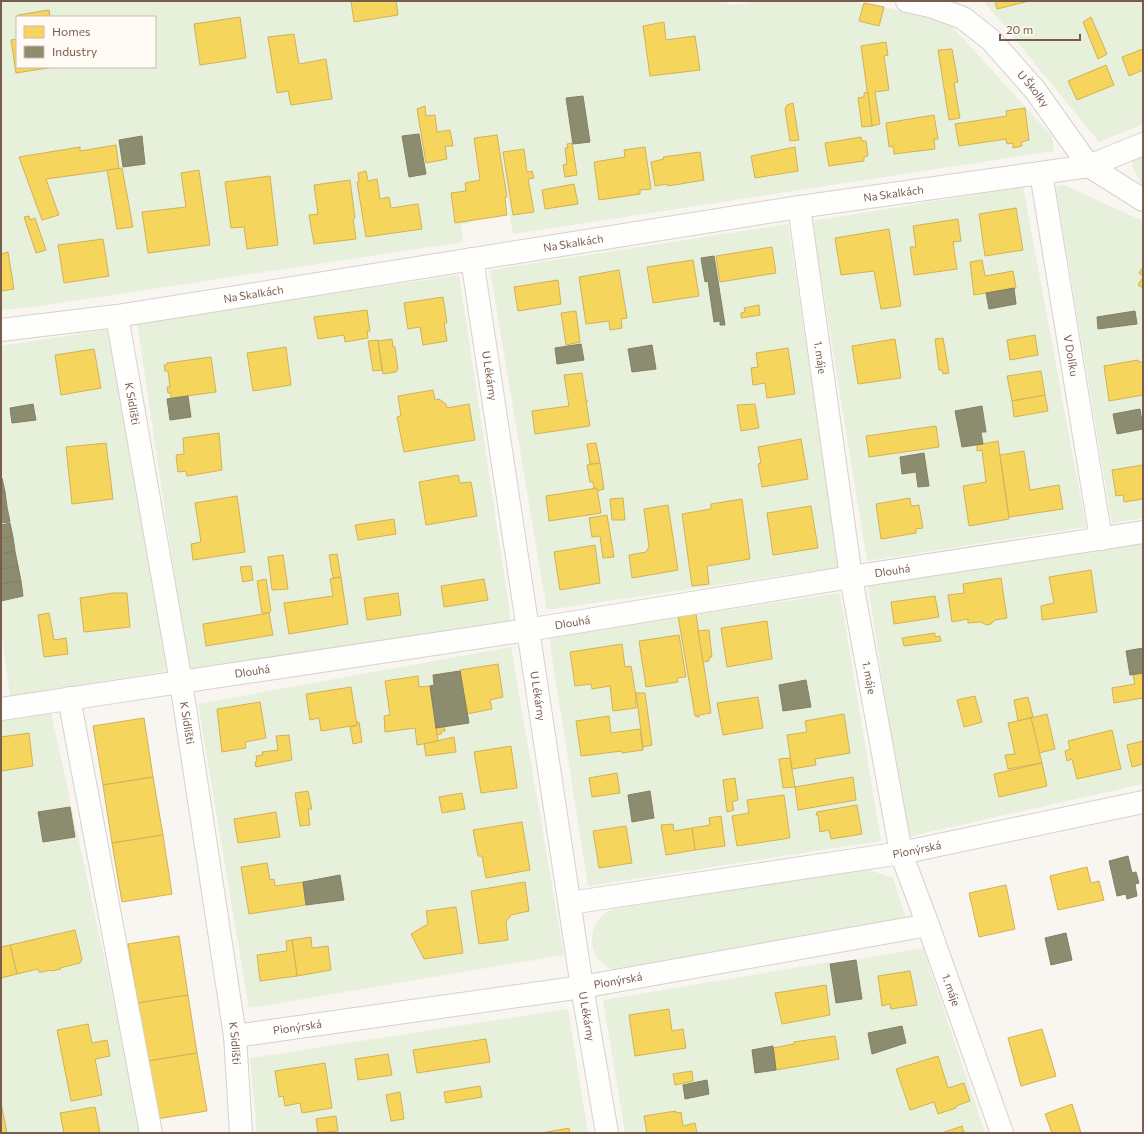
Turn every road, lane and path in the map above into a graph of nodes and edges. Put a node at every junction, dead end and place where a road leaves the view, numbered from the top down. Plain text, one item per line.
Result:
1 (907, 1) edge
2 (1143, 144) edge
3 (1089, 166) junction
4 (1041, 173) junction
5 (1143, 200) edge
6 (799, 207) junction
7 (472, 260) junction
8 (117, 316) junction
9 (1, 330) edge
10 (1143, 532) edge
11 (1101, 539) junction
12 (851, 577) junction
13 (527, 630) junction
14 (180, 682) junction
15 (69, 698) junction
16 (1, 709) edge
17 (1143, 802) edge
18 (901, 853) junction
19 (570, 903) junction
20 (928, 926) junction
21 (582, 987) junction
22 (235, 1036) junction
23 (151, 1133) edge
24 (237, 1133) edge
25 (241, 1133) edge
26 (607, 1133) edge
27 (1002, 1133) edge

1 - 3 street, U Školky
2 - 3 street, Na Skalkách
3 - 4 street, Na Skalkách
3 - 5 street, U Školky
4 - 6 street, Na Skalkách
4 - 11 street, V Dolíku
6 - 7 street, Na Skalkách
6 - 12 street, 1. máje
7 - 8 street, Na Skalkách
7 - 13 street, U Lékárny
8 - 9 street, Na Skalkách
8 - 14 street, K Sídlišti
10 - 11 street, Dlouhá
11 - 12 street, Dlouhá
12 - 13 street, Dlouhá
12 - 18 street, 1. máje
13 - 14 street, Dlouhá
13 - 19 street, U Lékárny
14 - 15 street, Dlouhá
14 - 22 street, K Sídlišti
15 - 16 street, Dlouhá
15 - 23 street
17 - 18 street, Pionýrská
18 - 19 street, Pionýrská
18 - 20 street, 1. máje
19 - 21 street, U Lékárny
20 - 21 street, Pionýrská
20 - 27 street, 1. máje
21 - 22 street, Pionýrská
21 - 26 street, U Lékárny
22 - 25 street, K Sídlišti
24 - 25 street

